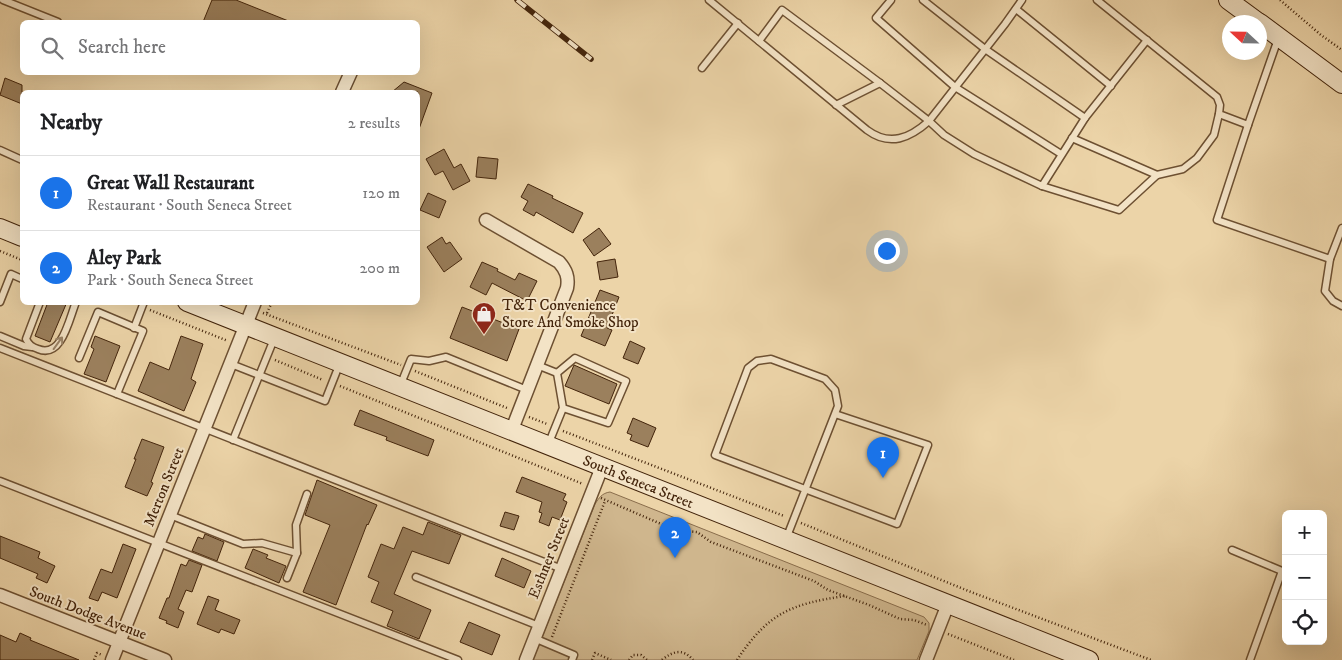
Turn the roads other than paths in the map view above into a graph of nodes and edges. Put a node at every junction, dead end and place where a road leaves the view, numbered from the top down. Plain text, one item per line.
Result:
1 (3, 0) edge
2 (709, 0) edge
3 (891, 0) edge
4 (923, 0) edge
5 (1022, 0) edge
6 (1097, 0) edge
7 (1228, 0) edge
8 (1016, 9) junction
9 (1248, 15) edge
10 (53, 20) edge
11 (738, 23) junction
12 (1267, 29) edge
13 (1279, 38) junction
14 (1147, 40) junction
15 (759, 41) junction
16 (985, 50) junction
17 (702, 68) dead end
18 (350, 75) edge
19 (880, 82) junction
20 (1342, 84) edge
21 (1111, 86) junction
22 (955, 87) junction
23 (343, 90) edge
24 (836, 105) junction
25 (1220, 114) junction
26 (1086, 118) junction
27 (929, 121) junction
28 (1248, 124) junction
29 (1072, 138) junction
30 (0, 150) edge
31 (1061, 154) junction
32 (20, 159) edge
33 (1157, 175) junction
34 (1042, 186) junction
35 (486, 220) dead end
36 (0, 228) edge
37 (1342, 228) edge
38 (20, 236) edge
39 (1330, 259) junction
40 (20, 278) edge
41 (0, 302) edge
42 (39, 305) edge
43 (75, 305) edge
44 (143, 305) edge
45 (204, 305) edge
46 (1342, 306) edge
47 (251, 313) edge
48 (134, 328) junction
49 (0, 336) edge
50 (275, 338) junction
51 (33, 347) junction
52 (0, 348) edge
53 (79, 358) dead end
54 (231, 364) junction
55 (340, 364) junction
56 (537, 365) junction
57 (557, 373) junction
58 (260, 376) junction
59 (399, 387) junction
60 (527, 390) junction
61 (117, 394) junction
62 (563, 408) junction
63 (835, 414) junction
64 (205, 429) junction
65 (511, 432) junction
66 (233, 440) junction
67 (548, 446) junction
68 (602, 467) junction
69 (0, 482) edge
70 (806, 489) junction
71 (307, 494) dead end
72 (170, 515) junction
73 (786, 540) junction
74 (158, 544) junction
75 (1232, 550) dead end
76 (298, 553) junction
77 (562, 569) junction
78 (416, 577) dead end
79 (288, 578) dead end
80 (0, 595) edge
81 (948, 604) junction
82 (537, 632) junction
83 (119, 642) junction
84 (112, 660) edge
85 (165, 660) edge
86 (458, 660) edge
87 (526, 660) edge
88 (572, 660) edge
89 (926, 660) edge
90 (1089, 660) edge
91 (1250, 660) edge

1 - 10 lane
2 - 11 lane
3 - 22 lane
4 - 16 lane
5 - 8 lane
6 - 14 lane
7 - 9 street
8 - 16 lane
8 - 21 lane
11 - 15 lane
11 - 17 lane
12 - 13 street
13 - 20 street
13 - 28 lane
14 - 21 lane
14 - 25 lane
15 - 19 lane
15 - 24 lane
16 - 22 lane
16 - 26 lane
18 - 23 street
19 - 24 lane
19 - 27 lane
21 - 26 lane
22 - 27 lane
22 - 31 lane
24 - 27 lane
25 - 28 lane
25 - 33 lane
26 - 29 lane
27 - 34 lane
28 - 39 lane
29 - 31 lane
29 - 33 lane
30 - 32 lane
31 - 34 lane
33 - 34 lane
35 - 56 street
36 - 38 street
37 - 39 lane
39 - 46 lane
40 - 41 lane
42 - 51 lane
51 -> 43 lane
44 - 48 lane
45 - 47 street, South Seneca Street
47 - 50 street, South Seneca Street
47 - 54 street, Merton Street
48 - 53 lane
48 - 61 lane
49 - 51 lane
50 - 55 street, South Seneca Street
50 - 58 lane
52 - 61 lane
54 - 58 lane
54 - 64 street, Merton Street
55 - 58 lane
55 - 59 street, South Seneca Street
56 - 57 lane
56 - 60 street
57 - 62 lane
57 - 62 lane
58 - 66 lane
59 - 60 lane
59 - 65 street, South Seneca Street
60 - 65 street
61 - 64 lane
62 - 67 lane
63 - 70 lane
63 - 70 lane
63 - 70 lane
64 - 66 lane
64 - 72 street, Merton Street
65 - 67 street, South Seneca Street
66 - 77 lane
67 - 68 street, South Seneca Street
68 - 73 street, South Seneca Street
68 - 77 street, Esthner Street
69 - 74 lane
70 - 73 lane
71 - 76 lane
72 - 74 street, Merton Street
72 - 76 lane
73 - 81 street, South Seneca Street
74 - 83 street, Merton Street
74 - 86 lane
75 - 91 lane
76 - 79 lane
77 - 82 street, Esthner Street
78 - 82 lane
80 - 83 street, South Dodge Avenue
81 - 89 street
81 - 90 street, South Seneca Street
82 - 87 street, Esthner Street
82 - 88 lane
83 - 84 street, Merton Street
83 - 85 street, South Dodge Avenue

